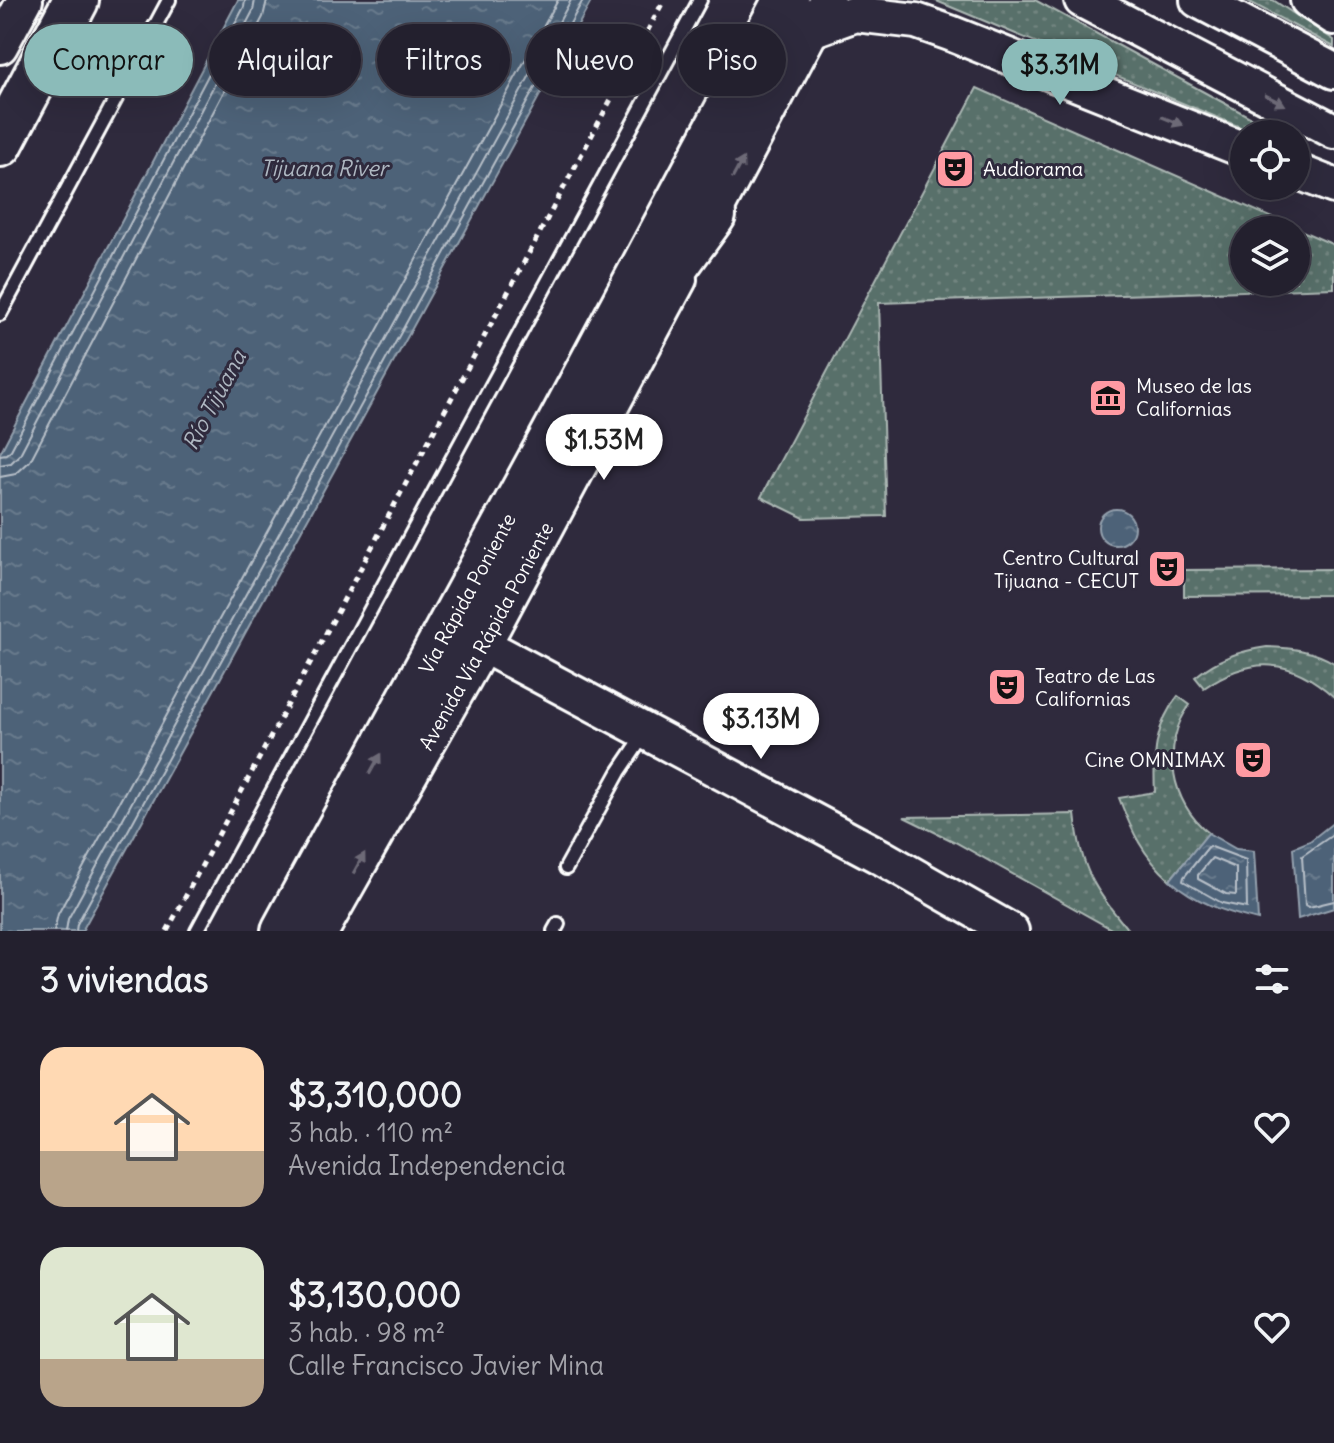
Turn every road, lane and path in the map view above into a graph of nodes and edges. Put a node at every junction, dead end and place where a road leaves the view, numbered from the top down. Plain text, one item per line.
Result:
1 (25, 0) edge
2 (60, 0) edge
3 (76, 0) edge
4 (169, 0) edge
5 (664, 0) edge
6 (700, 0) edge
7 (827, 0) edge
8 (1082, 0) edge
9 (1198, 0) edge
10 (1308, 0) edge
11 (798, 15) edge
12 (1334, 17) edge
13 (52, 24) edge
14 (63, 24) edge
15 (0, 46) edge
16 (1334, 71) edge
17 (25, 96) edge
18 (1334, 131) edge
19 (0, 144) edge
20 (1230, 144) edge
21 (1310, 177) edge
22 (1334, 186) edge
23 (713, 215) junction
24 (0, 314) edge
25 (556, 431) junction
26 (483, 645) junction
27 (646, 732) junction
28 (566, 868) dead end
29 (167, 931) edge
30 (197, 931) edge
31 (284, 931) edge
32 (321, 931) edge
33 (1011, 931) edge

1 - 15 main road
2 - 13 highway
3 - 14 highway
4 - 24 lane
5 - 29 path
6 - 30 lane
7 - 11 main road, Avenida Vía Rápida Poniente
8 -> 18 main road
9 - 16 main road
10 - 12 main road
11 -> 20 main road
23 -> 11 main road, Avenida Vía Rápida Poniente
11 - 25 highway, Vía Rápida Poniente
17 - 19 highway
21 - 22 main road
23 - 25 highway
23 - 26 main road, Avenida Vía Rápida Poniente
31 -> 25 highway, Vía Rápida Poniente
26 - 27 main road
32 -> 26 main road, Avenida Vía Rápida Poniente
27 - 28 lane
27 - 33 main road

